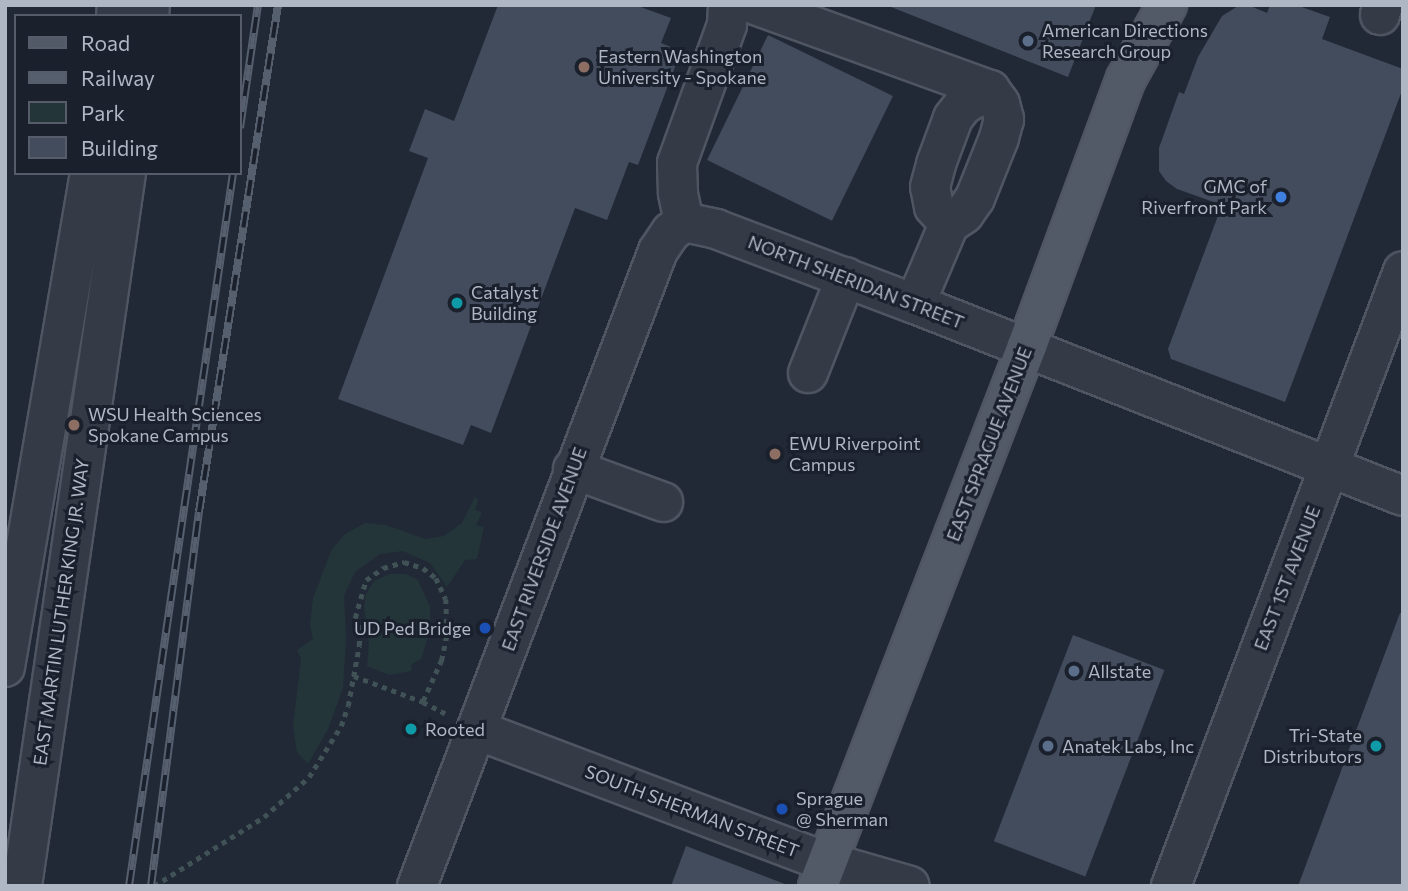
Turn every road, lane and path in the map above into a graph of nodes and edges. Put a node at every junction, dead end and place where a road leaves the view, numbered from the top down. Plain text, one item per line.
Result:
1 (728, 5) edge
2 (755, 5) edge
3 (1167, 5) edge
4 (990, 90) junction
5 (90, 175) edge
6 (126, 175) edge
7 (684, 222) junction
8 (949, 224) junction
9 (1403, 271) edge
10 (846, 277) junction
11 (915, 304) junction
12 (1027, 346) junction
13 (808, 373) dead end
14 (1328, 468) junction
15 (573, 469) junction
16 (1403, 496) edge
17 (663, 502) dead end
18 (11, 589) edge
19 (62, 595) junction
20 (55, 647) junction
21 (6, 649) edge
22 (354, 676) junction
23 (477, 730) junction
24 (822, 874) edge
25 (22, 886) edge
26 (154, 886) edge
27 (417, 886) edge
28 (909, 886) edge
29 (1171, 886) edge

1 - 7 street
2 - 4 street
3 - 12 main road, EAST SPRAGUE AVENUE
4 - 8 street
4 - 8 street
5 - 18 street
6 - 19 street, EAST MARTIN LUTHER KING JR. WAY
7 - 10 street, NORTH SHERIDAN STREET
7 - 15 street, EAST RIVERSIDE AVENUE
8 - 11 street
9 - 14 street, EAST 1ST AVENUE
10 - 11 street, NORTH SHERIDAN STREET
10 - 13 street
11 - 12 street, NORTH SHERIDAN STREET
12 - 14 street, NORTH SHERIDAN STREET
12 - 24 main road, EAST SPRAGUE AVENUE
14 - 16 street, NORTH SHERIDAN STREET
14 - 29 street, EAST 1ST AVENUE
15 - 17 street
15 - 23 street, EAST RIVERSIDE AVENUE
18 - 19 street
18 - 21 street
19 - 20 street, EAST MARTIN LUTHER KING JR. WAY
20 - 21 street
20 - 25 street, EAST MARTIN LUTHER KING JR. WAY
22 - 22 path
22 - 26 path
23 - 24 street, SOUTH SHERMAN STREET
23 - 27 street, EAST RIVERSIDE AVENUE
24 - 28 street, SOUTH SHERMAN STREET

